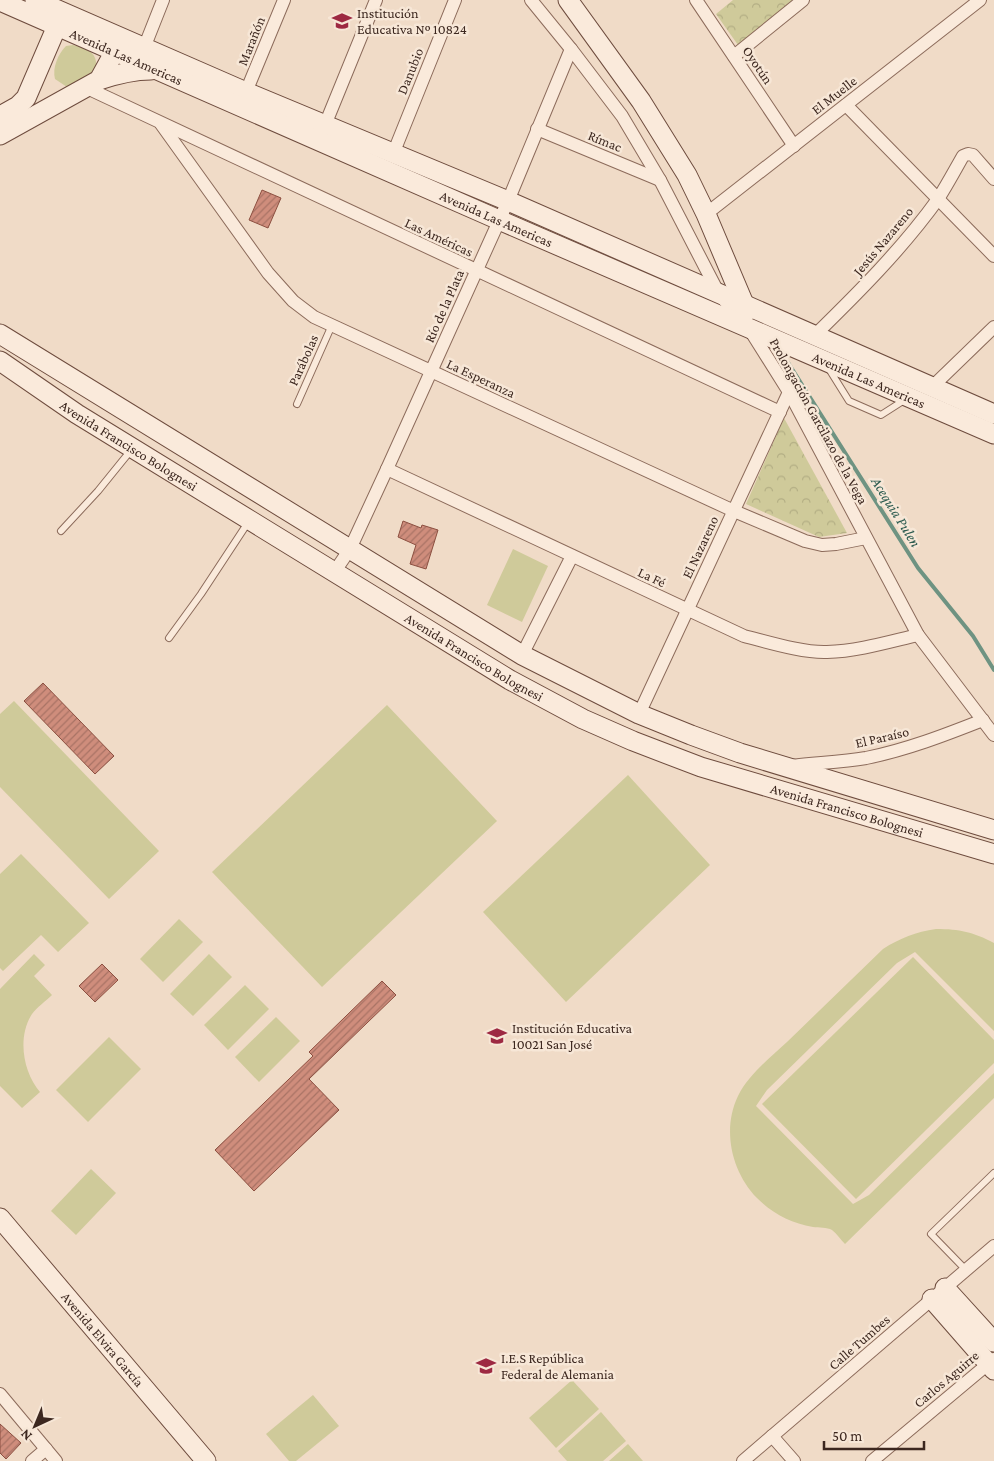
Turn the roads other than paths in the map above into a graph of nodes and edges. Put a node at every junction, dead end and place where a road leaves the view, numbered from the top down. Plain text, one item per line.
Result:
1 (0, 0) edge
2 (35, 0) edge
3 (163, 0) edge
4 (284, 0) edge
5 (376, 0) edge
6 (455, 0) edge
7 (531, 0) edge
8 (568, 0) edge
9 (804, 0) edge
10 (980, 0) edge
11 (703, 2) edge
12 (57, 12) edge
13 (118, 45) junction
14 (144, 48) junction
15 (571, 49) junction
16 (734, 56) junction
17 (155, 70) junction
18 (32, 84) junction
19 (93, 84) junction
20 (246, 92) junction
21 (846, 105) junction
22 (51, 107) junction
23 (0, 116) edge
24 (161, 124) junction
25 (325, 125) junction
26 (538, 129) junction
27 (0, 135) edge
28 (794, 146) junction
29 (393, 154) junction
30 (994, 179) edge
31 (660, 180) junction
32 (938, 198) junction
33 (508, 201) junction
34 (706, 214) junction
35 (499, 220) junction
36 (994, 256) edge
37 (476, 271) junction
38 (719, 294) junction
39 (746, 306) junction
40 (332, 325) junction
41 (994, 327) edge
42 (750, 330) junction
43 (0, 334) edge
44 (814, 335) junction
45 (823, 359) junction
46 (0, 361) edge
47 (431, 371) junction
48 (932, 387) junction
49 (789, 392) junction
50 (910, 397) junction
51 (297, 404) dead end
52 (780, 412) junction
53 (994, 414) edge
54 (994, 434) edge
55 (133, 448) junction
56 (387, 469) junction
57 (734, 511) junction
58 (250, 520) junction
59 (61, 531) dead end
60 (866, 538) junction
61 (350, 549) junction
62 (572, 556) junction
63 (335, 571) junction
64 (688, 610) junction
65 (918, 635) junction
66 (169, 638) dead end
67 (522, 655) junction
68 (639, 714) junction
69 (983, 720) junction
70 (994, 735) edge
71 (784, 766) junction
72 (994, 830) edge
73 (994, 854) edge
74 (994, 1173) edge
75 (0, 1218) edge
76 (994, 1246) edge
77 (966, 1270) junction
78 (939, 1293) junction
79 (994, 1342) edge
80 (992, 1364) edge
81 (0, 1394) edge
82 (772, 1436) junction
83 (46, 1449) junction
84 (32, 1461) edge
85 (56, 1461) edge
86 (206, 1461) edge
87 (743, 1461) edge
88 (794, 1461) edge
89 (872, 1461) edge

1 - 12 street, Avenida Las Americas
2 - 12 street, Avenida Las Americas
3 - 14 street
4 - 20 street, Marañón
5 - 25 street
6 - 29 street, Danubio
7 - 15 street, Prolongación Garcilazo de la Vega
8 - 34 street
9 - 16 street
10 - 21 street, El Muelle
11 - 16 street, Oyotún
12 - 13 street, Avenida Las Americas
12 - 18 street
13 - 14 street, Avenida Las Americas
13 - 17 street, Avenida Las Americas
13 - 19 street
14 - 20 street, Avenida Las Americas
15 - 26 street, Río de la Plata
15 - 31 street, Prolongación Garcilazo de la Vega
16 - 28 street, Oyotún
17 - 19 street
17 - 35 street, Avenida Las Americas
18 - 22 street
18 - 23 street
19 - 22 street
19 - 24 street, Las Américas
20 - 25 street, Avenida Las Americas
21 - 28 street, El Muelle
21 - 32 street
22 - 27 street
24 - 37 street, Las Américas
24 - 40 street, La Esperanza
25 - 29 street, Avenida Las Americas
26 - 31 street, Rímac
26 - 33 street, Río de la Plata
28 - 34 street, El Muelle
29 - 33 street, Avenida Las Americas
30 - 32 street, Jesús Nazareno
31 - 38 street, Prolongación Garcilazo de la Vega
32 - 36 street
32 - 44 street, Jesús Nazareno
33 - 35 street, Río de la Plata
33 - 38 street, Avenida Las Americas
34 - 39 street
35 - 37 street, Río de la Plata
35 - 42 street, Avenida Las Americas
37 - 47 street, Río de la Plata
37 - 52 street, Las Américas
38 - 39 street, Avenida Las Americas
38 - 42 street, Prolongación Garcilazo de la Vega
39 - 42 street
39 - 44 street, Avenida Las Americas
40 - 47 street, La Esperanza
40 - 51 lane, Parábolas
41 - 48 street
42 - 45 street, Avenida Las Americas
42 - 49 street, Prolongación Garcilazo de la Vega
43 - 61 street, Avenida Francisco Bolognesi
44 - 48 street, Avenida Las Americas
45 - 50 street, Avenida Las Americas
45 - 50 lane
46 - 55 street, Avenida Francisco Bolognesi
47 - 56 street, Río de la Plata
47 - 57 street, La Esperanza
48 - 53 street, Avenida Las Americas
49 - 52 street, El Nazareno
49 - 60 street, Prolongación Garcilazo de la Vega
50 - 54 street, Avenida Las Americas
52 - 57 street, El Nazareno
55 - 58 street, Avenida Francisco Bolognesi
55 - 59 lane
56 - 61 street, Río de la Plata
56 - 62 street, La Fé
57 - 60 street, La Esperanza
57 - 64 street, El Nazareno
58 - 63 street, Avenida Francisco Bolognesi
58 - 66 lane
60 - 65 street, Prolongación Garcilazo de la Vega
61 - 63 street, Río de la Plata
61 - 67 street, Avenida Francisco Bolognesi
62 - 64 street, La Fé
62 - 67 street
63 - 73 street, Avenida Francisco Bolognesi
64 - 65 street, La Fé
64 - 68 street, El Nazareno
65 - 69 street, Prolongación Garcilazo de la Vega
67 - 68 street, Avenida Francisco Bolognesi
68 - 71 street, Avenida Francisco Bolognesi
69 - 70 street, Prolongación Garcilazo de la Vega
69 - 71 street, El Paraíso
71 - 72 street, Avenida Francisco Bolognesi
74 - 77 lane
75 - 86 street, Avenida Elvira García
76 - 77 street, Calle Tumbes
77 - 78 street, Calle Tumbes
78 - 79 street
78 - 80 street
78 - 82 street, Calle Tumbes
80 - 89 street, Carlos Aguirre
81 - 83 street
82 - 87 street, Calle Tumbes
82 - 88 street
83 - 84 street
83 - 85 street

